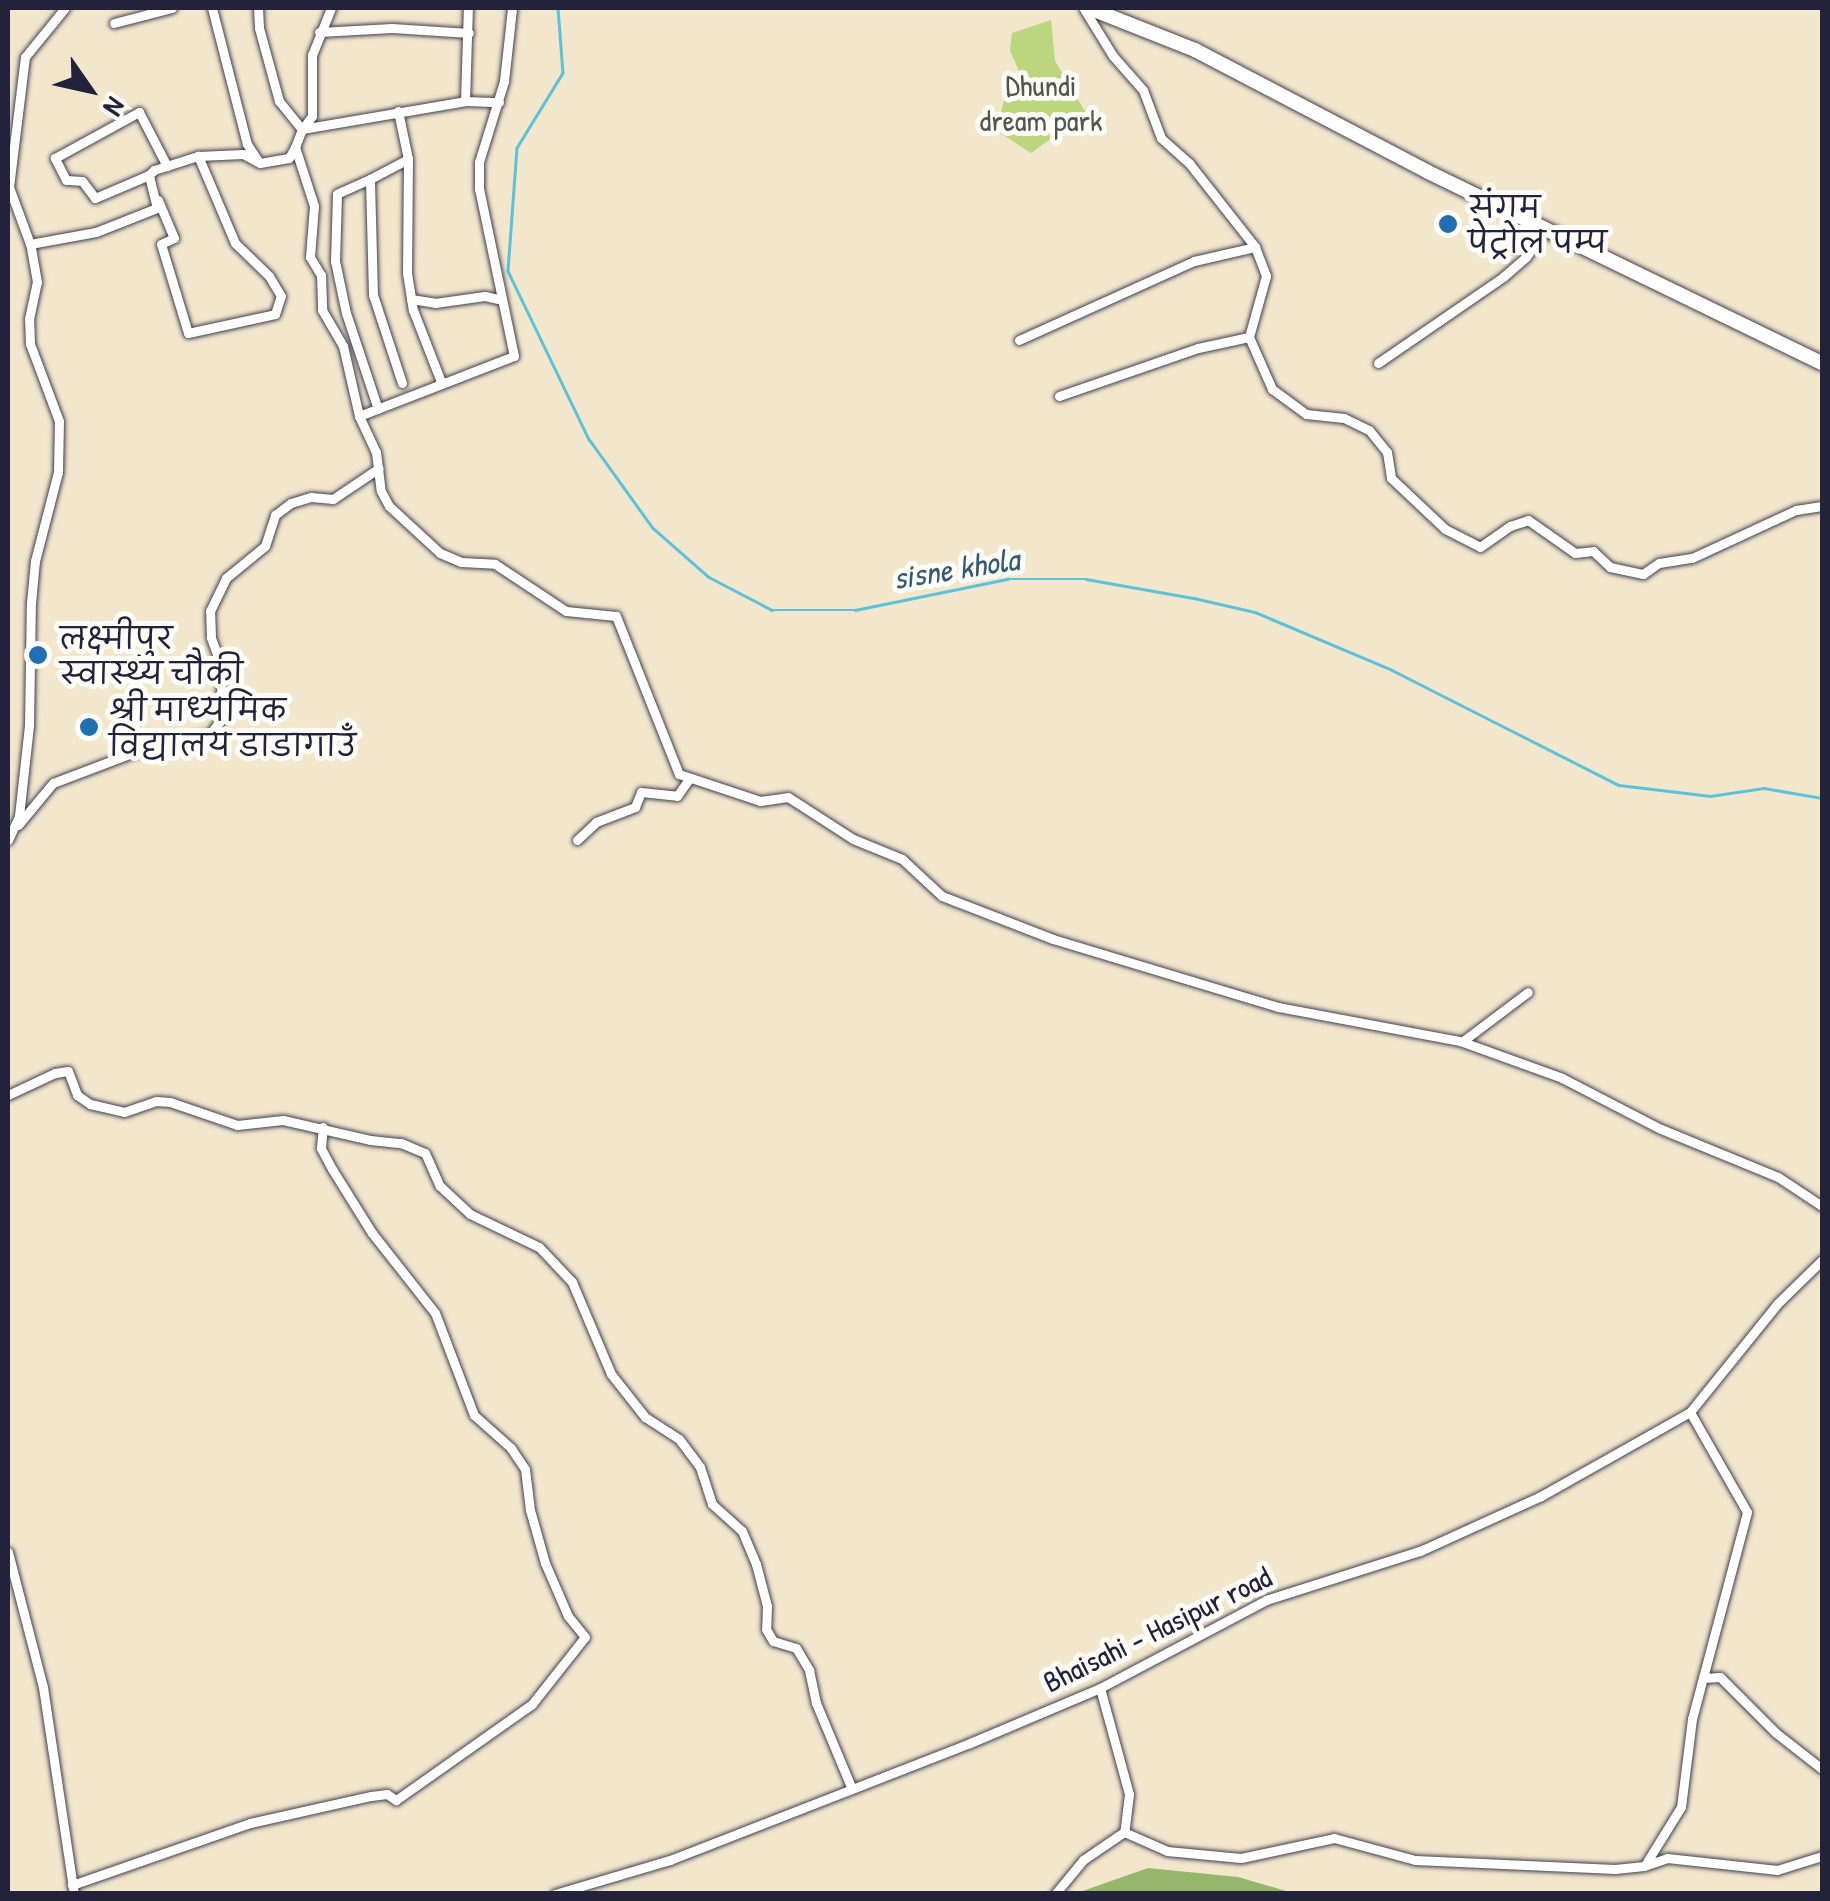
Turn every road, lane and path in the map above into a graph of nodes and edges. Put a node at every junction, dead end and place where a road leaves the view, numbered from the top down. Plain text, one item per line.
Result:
1 (65, 8) edge
2 (172, 8) edge
3 (212, 8) edge
4 (258, 8) edge
5 (331, 8) edge
6 (468, 8) edge
7 (512, 8) edge
8 (1086, 8) edge
9 (1121, 13) edge
10 (114, 23) dead end
11 (320, 32) junction
12 (469, 33) junction
13 (464, 102) junction
14 (499, 102) junction
15 (398, 111) junction
16 (302, 130) junction
17 (294, 148) junction
18 (198, 156) junction
19 (408, 159) junction
20 (260, 163) junction
21 (167, 166) junction
22 (149, 175) junction
23 (370, 179) junction
24 (158, 200) junction
25 (1546, 228) junction
26 (30, 244) junction
27 (1255, 247) junction
28 (411, 299) junction
29 (502, 300) junction
30 (1249, 337) junction
31 (1019, 340) dead end
32 (1378, 363) dead end
33 (1822, 363) edge
34 (441, 382) junction
35 (402, 383) dead end
36 (1060, 396) dead end
37 (378, 409) junction
38 (359, 416) junction
39 (378, 468) junction
40 (1822, 506) edge
41 (689, 779) junction
42 (22, 783) junction
43 (8, 785) edge
44 (8, 838) edge
45 (577, 840) dead end
46 (1528, 992) dead end
47 (1460, 1041) junction
48 (8, 1095) edge
49 (322, 1127) junction
50 (1822, 1206) edge
51 (1822, 1260) edge
52 (1690, 1412) junction
53 (8, 1552) edge
54 (1703, 1678) junction
55 (1100, 1688) junction
56 (1822, 1769) edge
57 (852, 1789) junction
58 (1124, 1832) junction
59 (1822, 1856) edge
60 (1644, 1866) junction
61 (73, 1889) edge
62 (555, 1894) edge
63 (1054, 1894) edge

1 - 26 street
2 - 10 street
3 - 20 street
4 - 16 street
5 - 11 street
6 - 12 street
7 - 14 street
8 - 9 main road
8 - 27 street
9 - 25 main road
11 - 12 street
11 - 16 street
12 - 13 street
13 - 14 street
13 - 15 street
14 - 29 street
15 - 16 street
15 - 19 street
16 - 17 street
17 - 20 street
17 - 38 street
18 - 20 street
18 - 21 street
18 - 24 street
19 - 23 street
19 - 28 street
21 - 22 street
21 - 22 street
22 - 24 street
23 - 35 street
23 - 37 street
24 - 26 street
25 - 32 street
25 - 33 main road
26 - 42 street
27 - 30 street
27 - 31 street
28 - 29 street
28 - 34 street
29 - 34 street
30 - 36 street
30 - 40 street
34 - 37 street
37 - 38 street
38 - 39 street
39 - 41 street
39 - 44 street
41 - 45 street
41 - 47 street
42 - 43 street
42 - 44 street
46 - 47 street
47 - 50 street
48 - 49 street
49 - 57 street
49 - 61 street
51 - 52 street, Bhaisahi - Hasipur road
52 - 54 street
52 - 55 street, Bhaisahi - Hasipur road
53 - 61 street
54 - 56 street
54 - 60 street
55 - 57 street, Bhaisahi - Hasipur road
55 - 58 street
57 - 62 street, Bhaisahi - Hasipur road
58 - 60 street
58 - 63 street
59 - 60 street

